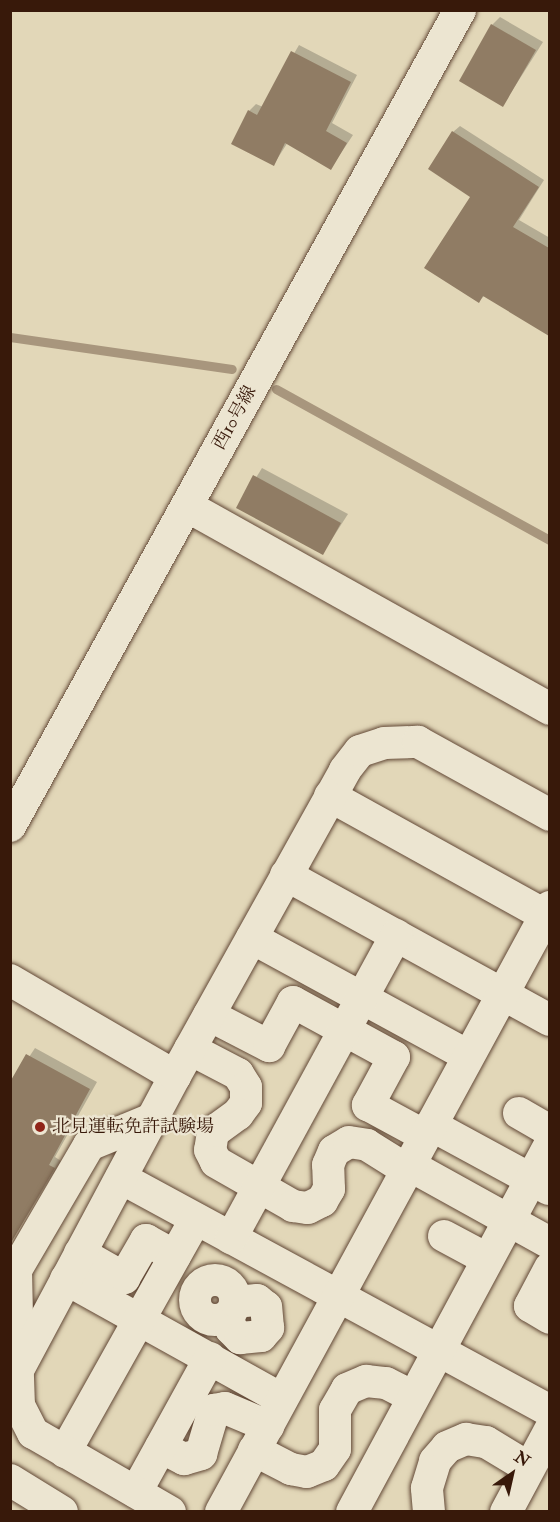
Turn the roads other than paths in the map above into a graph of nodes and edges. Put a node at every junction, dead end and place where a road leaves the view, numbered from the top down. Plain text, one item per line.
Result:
1 (460, 10) edge
2 (187, 506) junction
3 (549, 709) edge
4 (330, 796) junction
5 (549, 815) edge
6 (10, 826) edge
7 (286, 875) junction
8 (547, 911) edge
9 (396, 935) junction
10 (252, 938) junction
11 (538, 950) edge
12 (10, 980) edge
13 (502, 993) junction
14 (362, 997) junction
15 (209, 1015) junction
16 (549, 1019) edge
17 (344, 1030) junction
18 (190, 1049) junction
19 (468, 1056) junction
20 (175, 1076) junction
21 (519, 1113) dead end
22 (152, 1119) junction
23 (428, 1130) junction
24 (549, 1131) edge
25 (549, 1145) edge
26 (408, 1167) junction
27 (121, 1178) junction
28 (540, 1185) edge
29 (259, 1186) junction
30 (196, 1219) junction
31 (508, 1220) junction
32 (444, 1236) dead end
33 (237, 1241) junction
34 (549, 1243) edge
35 (175, 1256) junction
36 (487, 1260) junction
37 (73, 1266) junction
38 (549, 1268) edge
39 (338, 1296) junction
40 (549, 1318) edge
41 (139, 1319) junction
42 (438, 1350) junction
43 (217, 1362) junction
44 (13, 1374) edge
45 (412, 1397) junction
46 (549, 1411) edge
47 (268, 1425) junction
48 (549, 1430) edge
49 (161, 1447) junction
50 (64, 1452) junction
51 (529, 1468) junction
52 (10, 1479) edge
53 (136, 1492) junction
54 (62, 1512) edge
55 (170, 1512) edge
56 (220, 1512) edge
57 (352, 1512) edge
58 (429, 1512) edge
59 (506, 1512) edge

1 - 2 street, 西10号線
2 - 3 street
2 - 6 street, 西10号線
4 - 5 street
4 - 7 street
4 - 8 street
7 - 9 street
7 - 10 street
8 - 11 street
9 - 13 street
9 - 14 street
10 - 14 street
10 - 15 street
11 - 13 street
12 - 20 street
13 - 16 street
13 - 19 street
14 - 17 street
14 - 19 street
15 - 17 street
15 - 18 street
17 - 23 street
17 - 29 street
18 - 20 street
18 - 29 street
19 - 23 street
20 - 22 street
21 - 24 street
22 - 27 street
22 - 44 street
23 - 26 street
23 - 28 street
25 - 28 street
26 - 29 street
26 - 31 street
26 - 39 street
27 - 30 street
27 - 37 street
28 - 31 street
29 - 33 street
30 - 33 street
30 - 35 street
31 - 34 street
31 - 36 street
32 - 36 street
33 - 39 street
33 - 43 street
35 - 37 street
35 - 41 street
36 - 42 street
37 - 41 street
37 - 44 street
38 - 40 street
39 - 42 street
39 - 47 street
41 - 43 street
41 - 50 street
42 - 45 street
42 - 46 street
43 - 47 street
43 - 49 street
44 - 50 street
45 - 47 street
45 - 57 street
47 - 49 street
47 - 56 street
48 - 51 street
49 - 53 street
50 - 53 street
51 - 58 street
51 - 59 street
52 - 54 street
53 - 55 street

